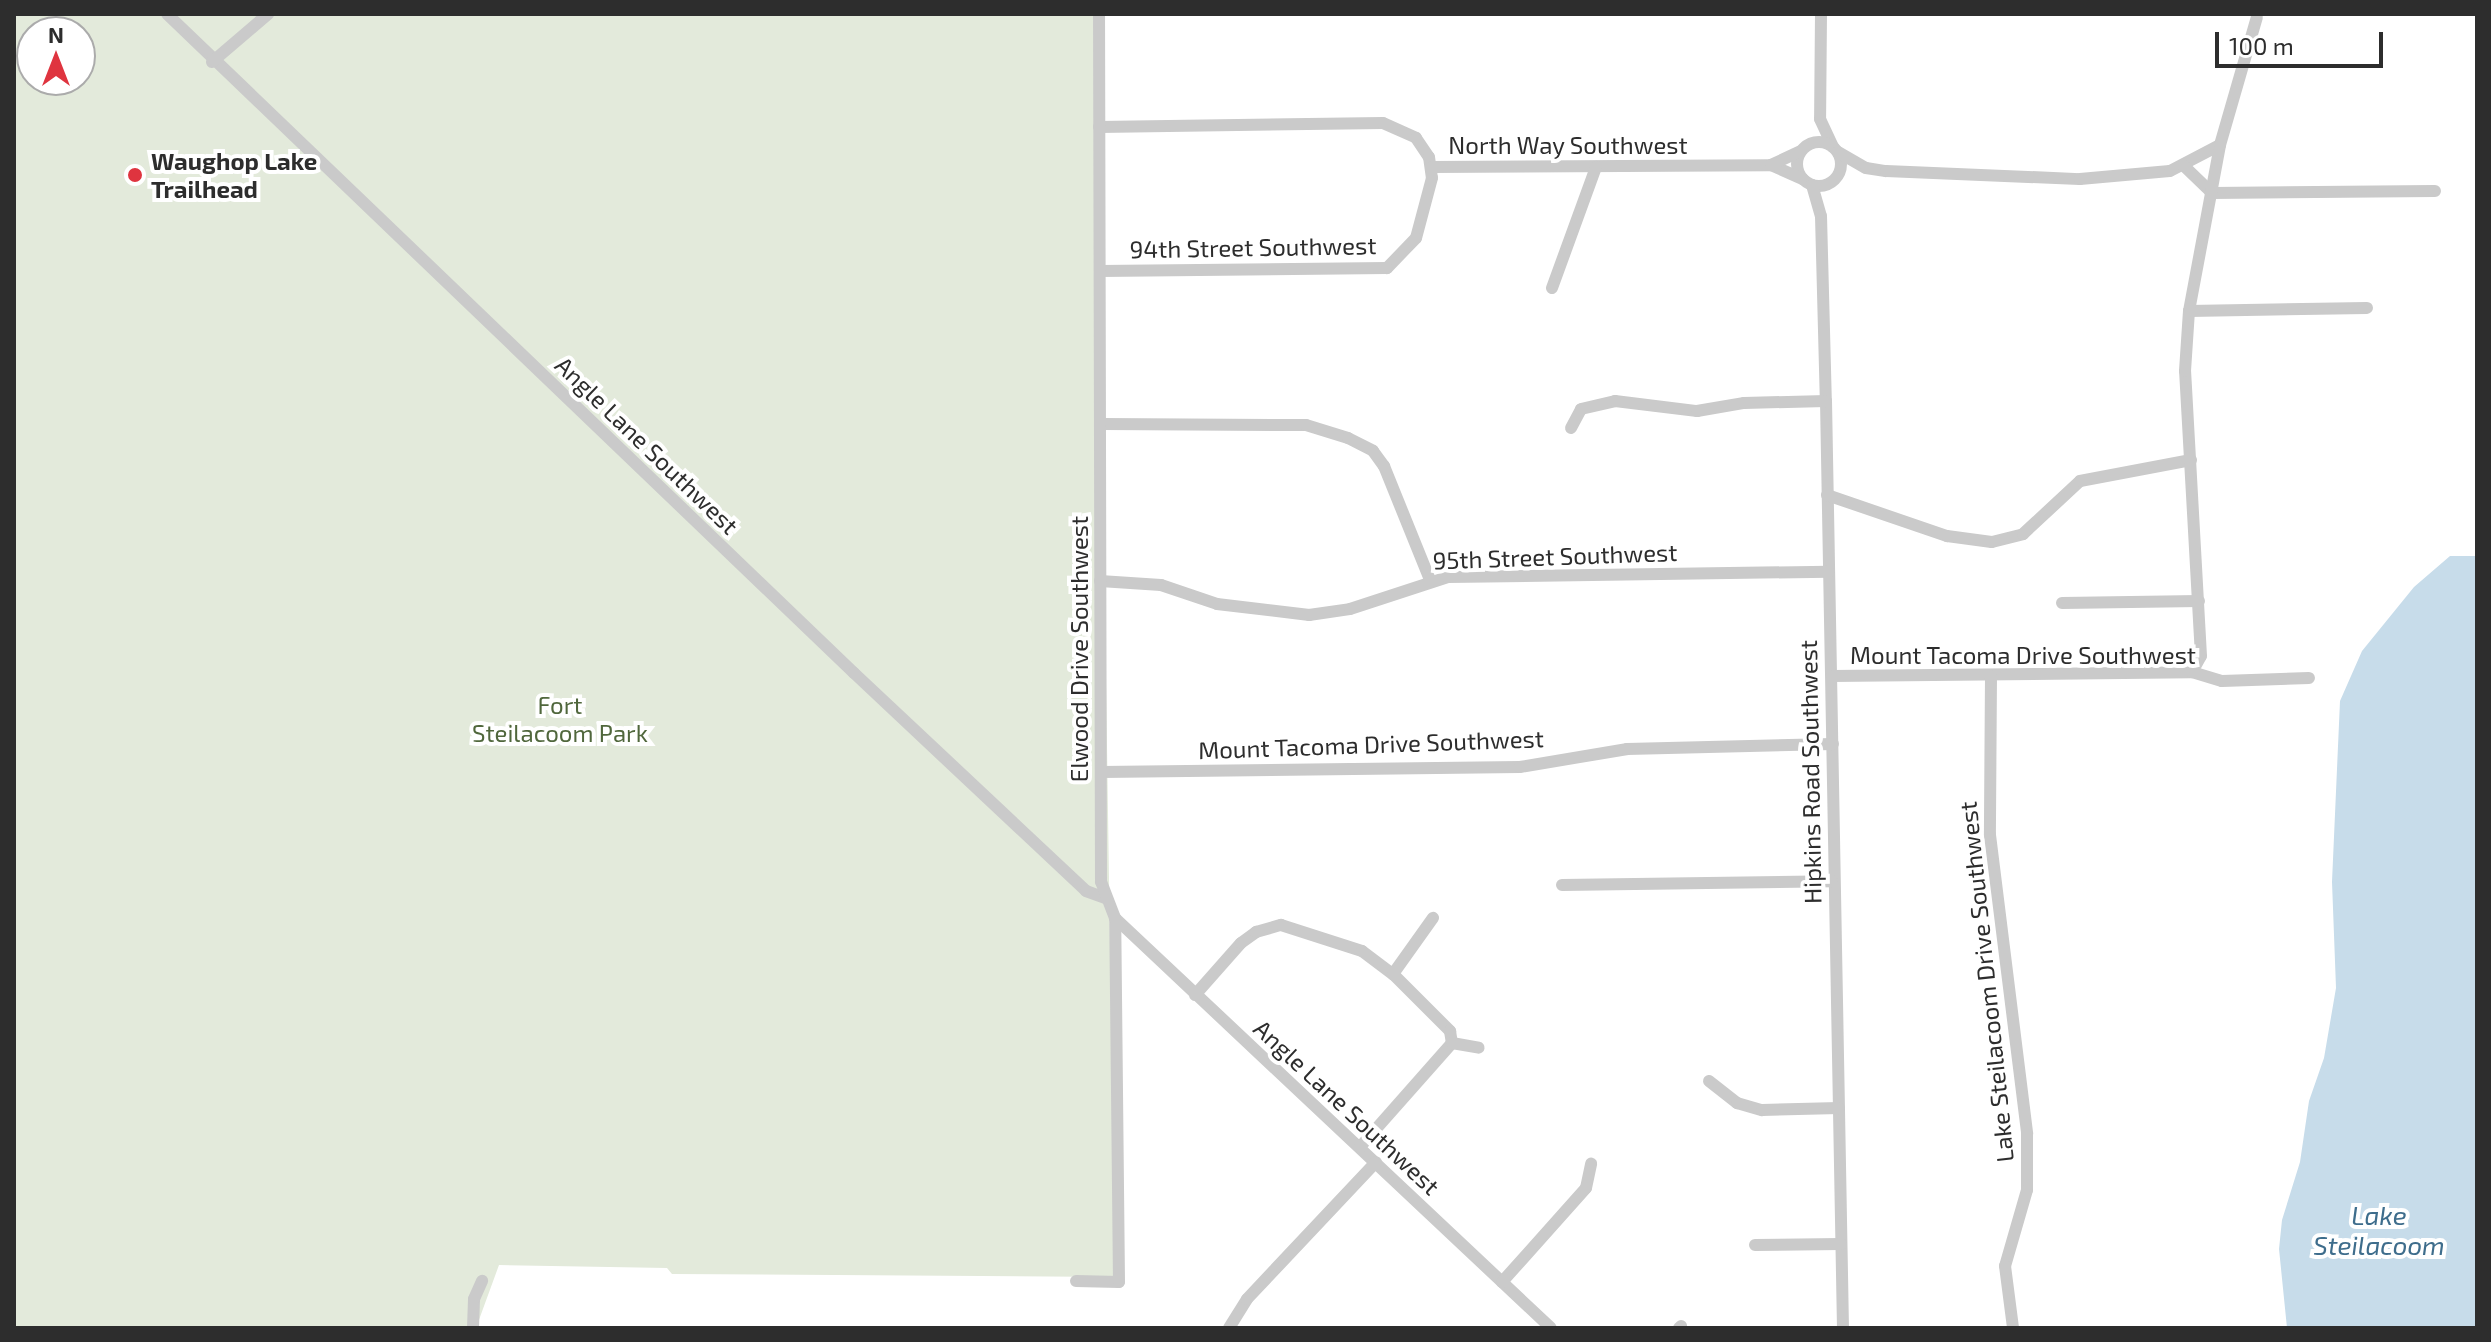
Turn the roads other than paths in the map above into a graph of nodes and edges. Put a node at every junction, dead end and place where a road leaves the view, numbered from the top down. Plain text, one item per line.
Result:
1 (167, 14) edge
2 (268, 14) edge
3 (1099, 14) edge
4 (1821, 14) edge
5 (2257, 17) dead end
6 (212, 62) junction
7 (1820, 119) junction
8 (1099, 127) junction
9 (2220, 145) junction
10 (1804, 149) junction
11 (1836, 149) junction
12 (1771, 165) junction
13 (2183, 165) junction
14 (1432, 167) junction
15 (1596, 167) junction
16 (1866, 168) junction
17 (1833, 181) junction
18 (1807, 182) junction
19 (2435, 191) dead end
20 (2212, 193) junction
21 (1821, 216) junction
22 (1100, 271) junction
23 (1552, 288) dead end
24 (2367, 308) dead end
25 (2189, 311) junction
26 (1826, 401) junction
27 (1102, 424) junction
28 (1571, 428) dead end
29 (2191, 460) junction
30 (1827, 495) junction
31 (1829, 572) junction
32 (1430, 580) junction
33 (1100, 581) junction
34 (2199, 601) junction
35 (2062, 603) dead end
36 (2192, 672) junction
37 (1832, 676) junction
38 (1991, 676) junction
39 (2309, 678) dead end
40 (1833, 744) junction
41 (1102, 772) junction
42 (1832, 881) junction
43 (1562, 885) dead end
44 (1105, 898) junction
45 (1115, 918) junction
46 (1433, 918) dead end
47 (1393, 974) junction
48 (1195, 995) junction
49 (1452, 1043) junction
50 (1479, 1048) dead end
51 (1709, 1081) dead end
52 (1839, 1108) junction
53 (1360, 1147) junction
54 (1376, 1162) junction
55 (1591, 1164) dead end
56 (1841, 1244) junction
57 (1755, 1245) dead end
58 (482, 1281) dead end
59 (1076, 1281) dead end
60 (1502, 1282) junction
61 (473, 1328) edge
62 (1229, 1328) edge
63 (1551, 1328) edge
64 (1843, 1328) edge
65 (2013, 1328) edge

1 - 6 street, Angle Lane Southwest
2 - 6 street
3 - 8 street, Elwood Drive Southwest
4 - 7 street
5 - 9 street
6 - 44 street, Angle Lane Southwest
7 - 10 street
7 - 11 street
8 - 14 street, North Way Southwest
8 - 22 street, Elwood Drive Southwest
9 - 13 street
9 - 20 street
10 - 11 street
10 - 12 street, North Way Southwest
10 - 18 street
11 - 16 street
11 - 17 street
12 - 15 street, North Way Southwest
12 - 18 street, North Way Southwest
13 - 16 street
13 - 20 street
14 - 15 street, North Way Southwest
14 - 22 street, 94th Street Southwest
15 - 23 street
16 - 17 street
17 - 18 street
17 - 21 street, Hipkins Road Southwest
18 - 21 street, Hipkins Road Southwest
19 - 20 street
20 - 25 street
21 - 26 street, Hipkins Road Southwest
22 - 27 street, Elwood Drive Southwest
24 - 25 street
25 - 29 street
26 - 28 street
26 - 30 street, Hipkins Road Southwest
27 - 32 street
27 - 33 street, Elwood Drive Southwest
29 - 30 street
29 - 34 street
30 - 31 street, Hipkins Road Southwest
31 - 32 street, 95th Street Southwest
31 - 37 street, Hipkins Road Southwest
32 - 33 street, 95th Street Southwest
33 - 41 street, Elwood Drive Southwest
34 - 35 street
34 - 36 street
36 - 38 street, Mount Tacoma Drive Southwest
36 - 39 street, Mount Tacoma Drive Southwest
37 - 38 street, Mount Tacoma Drive Southwest
37 - 40 street, Hipkins Road Southwest
38 - 65 street, Lake Steilacoom Drive Southwest
40 - 41 street, Mount Tacoma Drive Southwest
40 - 42 street, Hipkins Road Southwest
41 - 44 street, Elwood Drive Southwest
42 - 43 street
42 - 52 street, Hipkins Road Southwest
44 - 45 street, Elwood Drive Southwest
45 - 48 street, Angle Lane Southwest
45 - 59 street, Elwood Drive Southwest
46 - 47 street
47 - 48 street
47 - 49 street
48 - 53 street, Angle Lane Southwest
49 - 50 street
49 - 53 street
51 - 52 street
52 - 56 street, Hipkins Road Southwest
53 - 54 street, Angle Lane Southwest
54 - 60 street, Angle Lane Southwest
54 - 62 street
55 - 60 street
56 - 57 street
56 - 64 street, Hipkins Road Southwest
58 - 61 street
60 - 63 street, Angle Lane Southwest

